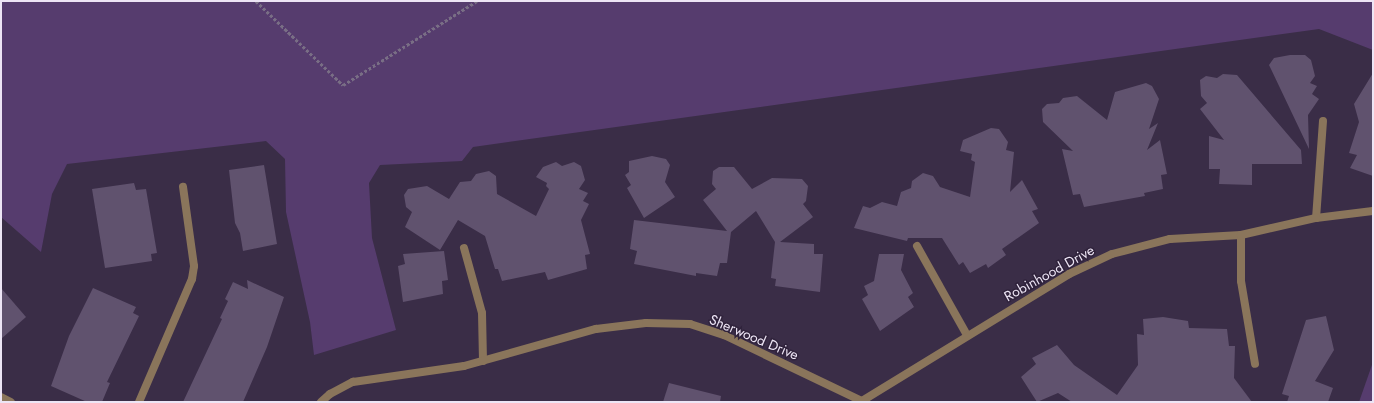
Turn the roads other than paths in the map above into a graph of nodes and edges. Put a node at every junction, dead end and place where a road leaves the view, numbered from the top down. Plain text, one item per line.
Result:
1 (1323, 121) dead end
2 (183, 187) dead end
3 (1373, 211) edge
4 (1316, 218) junction
5 (1241, 235) junction
6 (917, 246) dead end
7 (464, 248) dead end
8 (967, 335) junction
9 (483, 361) junction
10 (1255, 364) dead end
11 (1, 397) edge
12 (862, 401) edge
13 (10, 402) edge
14 (139, 402) edge
15 (321, 402) edge

1 - 4 street
2 - 14 street
3 - 4 street, Robinhood Drive
4 - 5 street, Robinhood Drive
5 - 8 street, Robinhood Drive
5 - 10 street
6 - 8 street
7 - 9 street
8 - 12 street, Robinhood Drive
9 - 12 street, Sherwood Drive
9 - 15 street, Sherwood Drive
11 - 13 street

